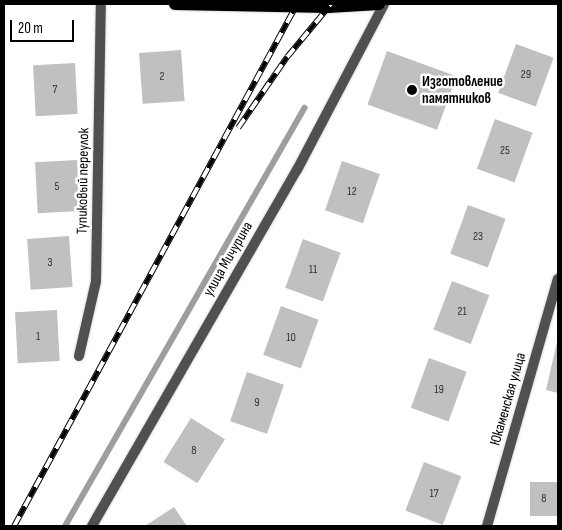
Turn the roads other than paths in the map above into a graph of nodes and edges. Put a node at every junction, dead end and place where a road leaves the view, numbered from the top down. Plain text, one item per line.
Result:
1 (101, 4) edge
2 (175, 4) edge
3 (379, 4) edge
4 (384, 4) edge
5 (558, 279) edge
6 (79, 356) dead end
7 (92, 526) edge
8 (487, 526) edge

1 - 6 street, Тупиковый переулок
2 - 3 main road
4 - 7 street, улица Мичурина
5 - 8 street, Юкаменская улица

